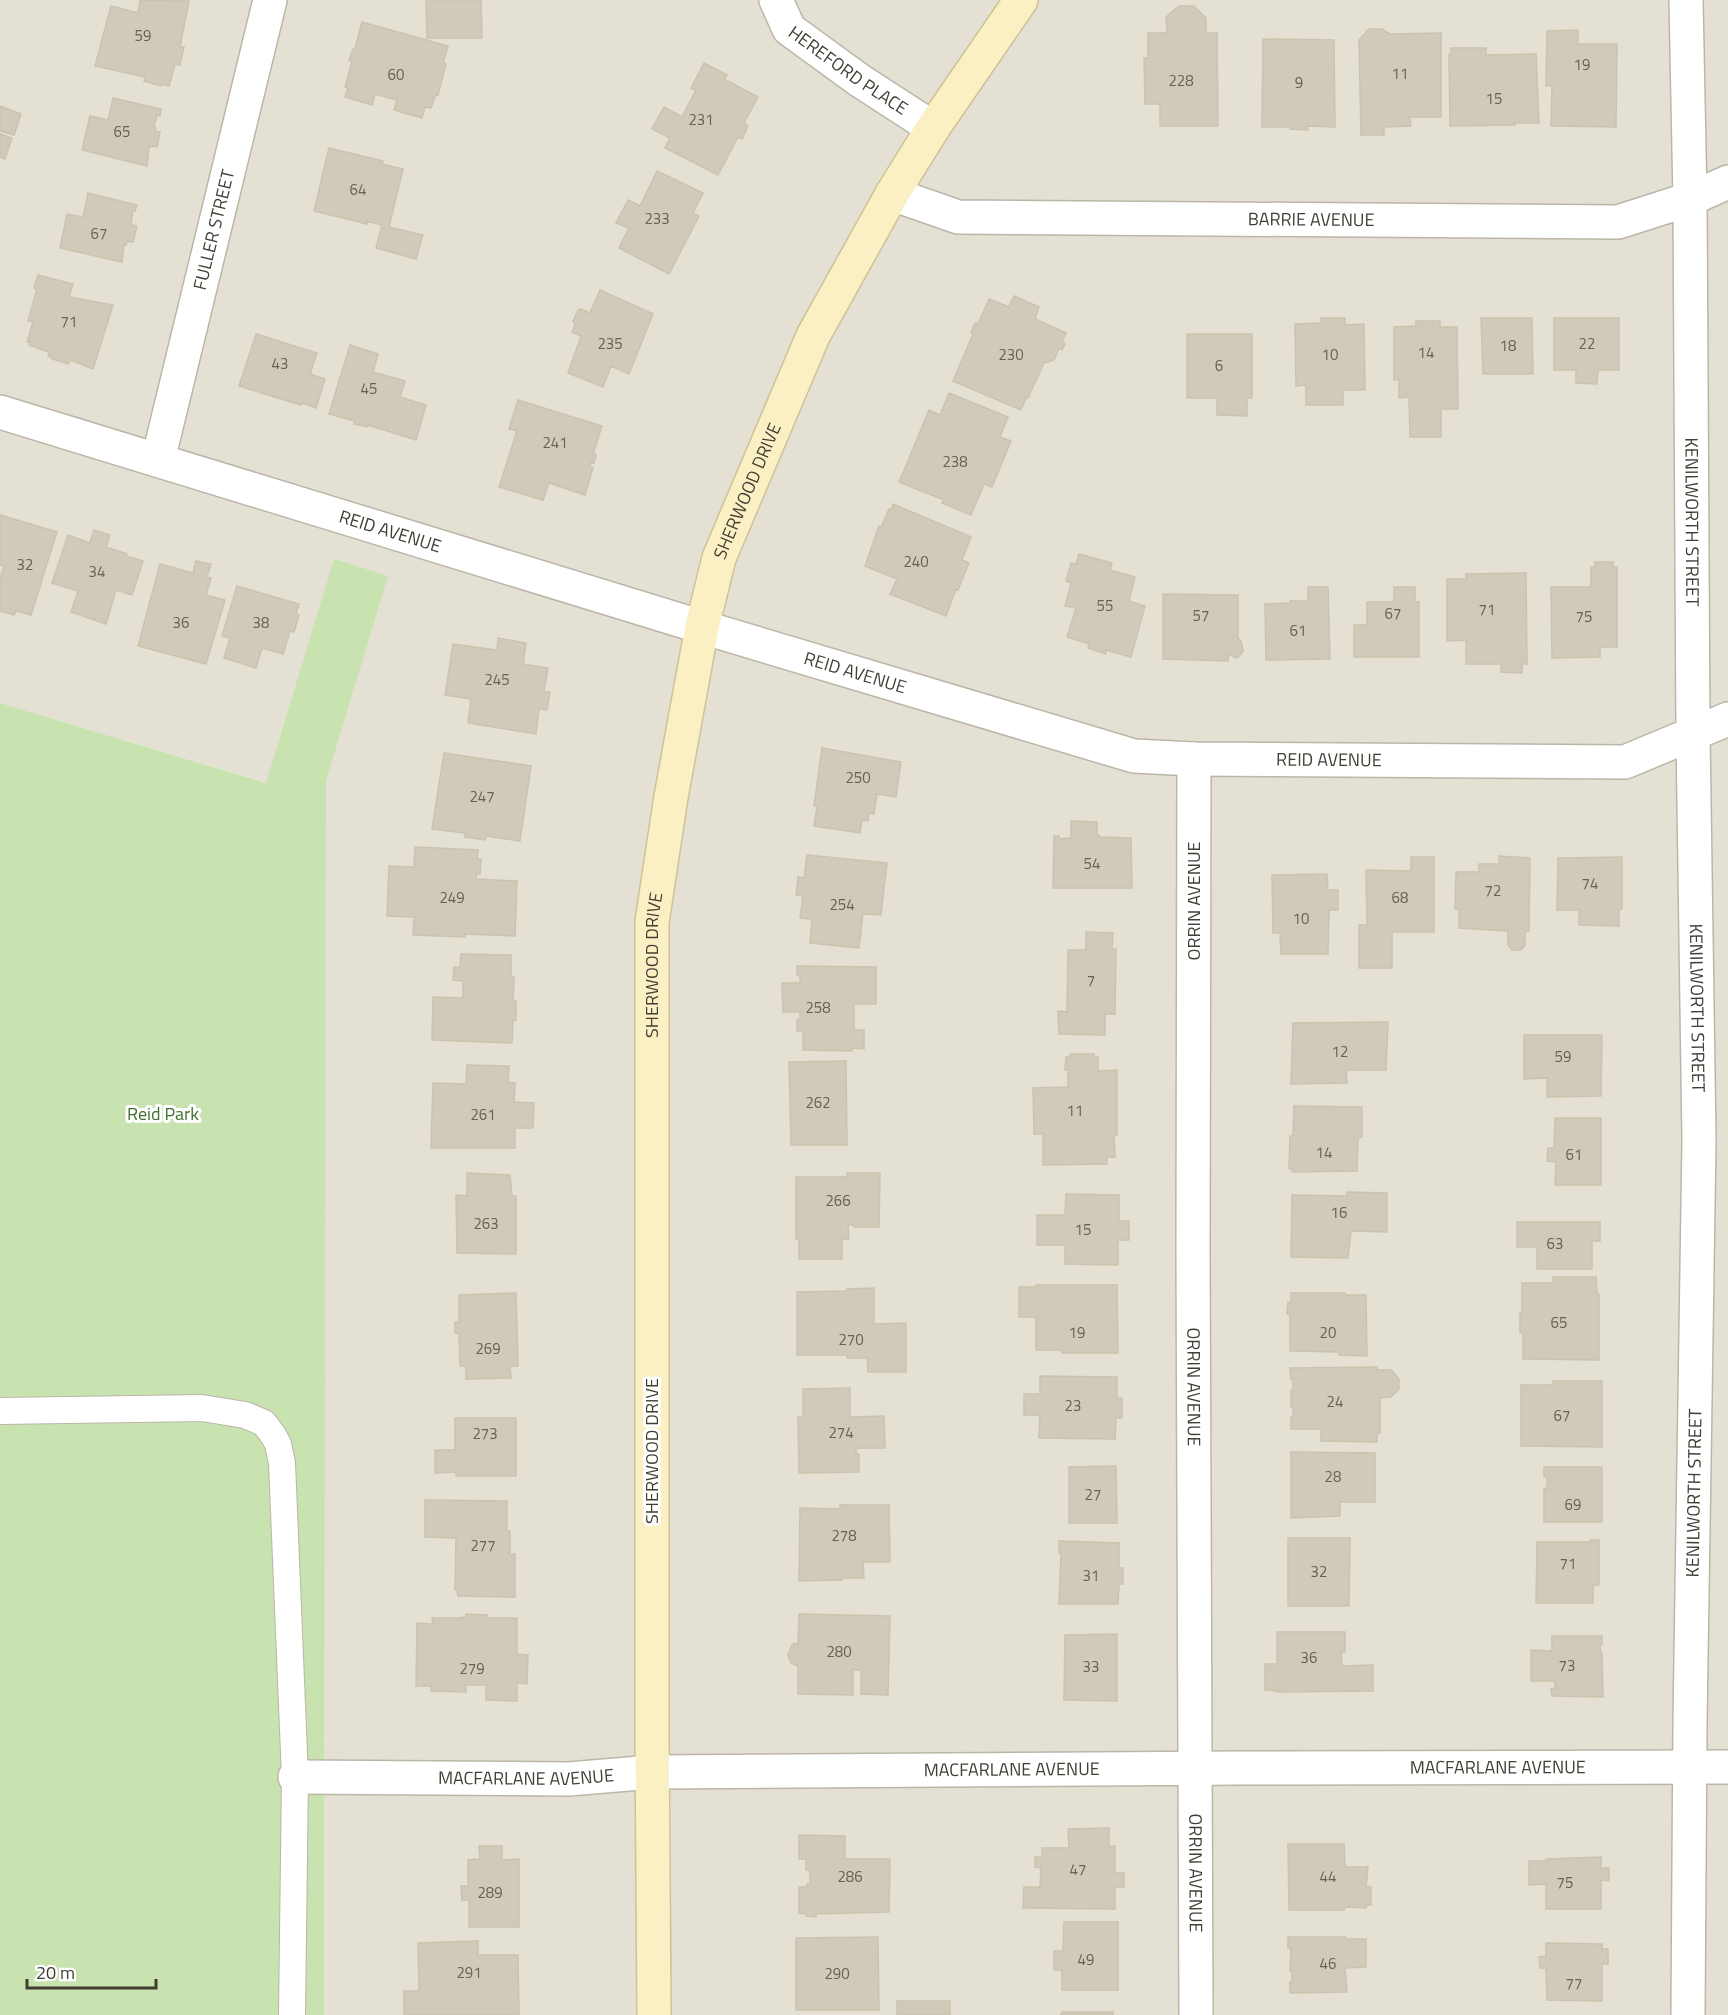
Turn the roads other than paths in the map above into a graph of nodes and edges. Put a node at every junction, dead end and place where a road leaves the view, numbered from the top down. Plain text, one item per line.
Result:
1 (270, 0) edge
2 (776, 0) edge
3 (1022, 0) edge
4 (1686, 0) edge
5 (933, 128) junction
6 (1728, 182) edge
7 (892, 194) junction
8 (1690, 199) junction
9 (0, 412) edge
10 (158, 460) junction
11 (702, 627) junction
12 (1728, 719) edge
13 (1693, 734) junction
14 (1194, 759) junction
15 (0, 1411) edge
16 (1689, 1767) junction
17 (1728, 1767) edge
18 (1195, 1768) junction
19 (652, 1772) junction
20 (295, 1777) junction
21 (292, 2015) edge
22 (654, 2015) edge
23 (1196, 2015) edge
24 (1688, 2015) edge

1 - 10 street, FULLER STREET
2 - 5 street, HEREFORD PLACE
3 - 5 street, SHERWOOD DRIVE
4 - 8 street, KENILWORTH STREET
5 - 7 street, SHERWOOD DRIVE
6 - 8 street, BARRIE AVENUE
7 - 8 street, BARRIE AVENUE
7 - 11 street, SHERWOOD DRIVE
8 - 13 street, KENILWORTH STREET
9 - 10 street, REID AVENUE
10 - 11 street, REID AVENUE
11 - 14 street, REID AVENUE
11 - 19 street, SHERWOOD DRIVE
12 - 13 street, REID AVENUE
13 - 14 street, REID AVENUE
13 - 16 street, KENILWORTH STREET
14 - 18 street, ORRIN AVENUE
15 - 20 lane
16 - 17 street, MACFARLANE AVENUE
16 - 18 street, MACFARLANE AVENUE
16 - 24 street, KENILWORTH STREET
18 - 19 street, MACFARLANE AVENUE
18 - 23 street, ORRIN AVENUE
19 - 20 street, MACFARLANE AVENUE
19 - 22 street, SHERWOOD DRIVE
20 - 21 lane

